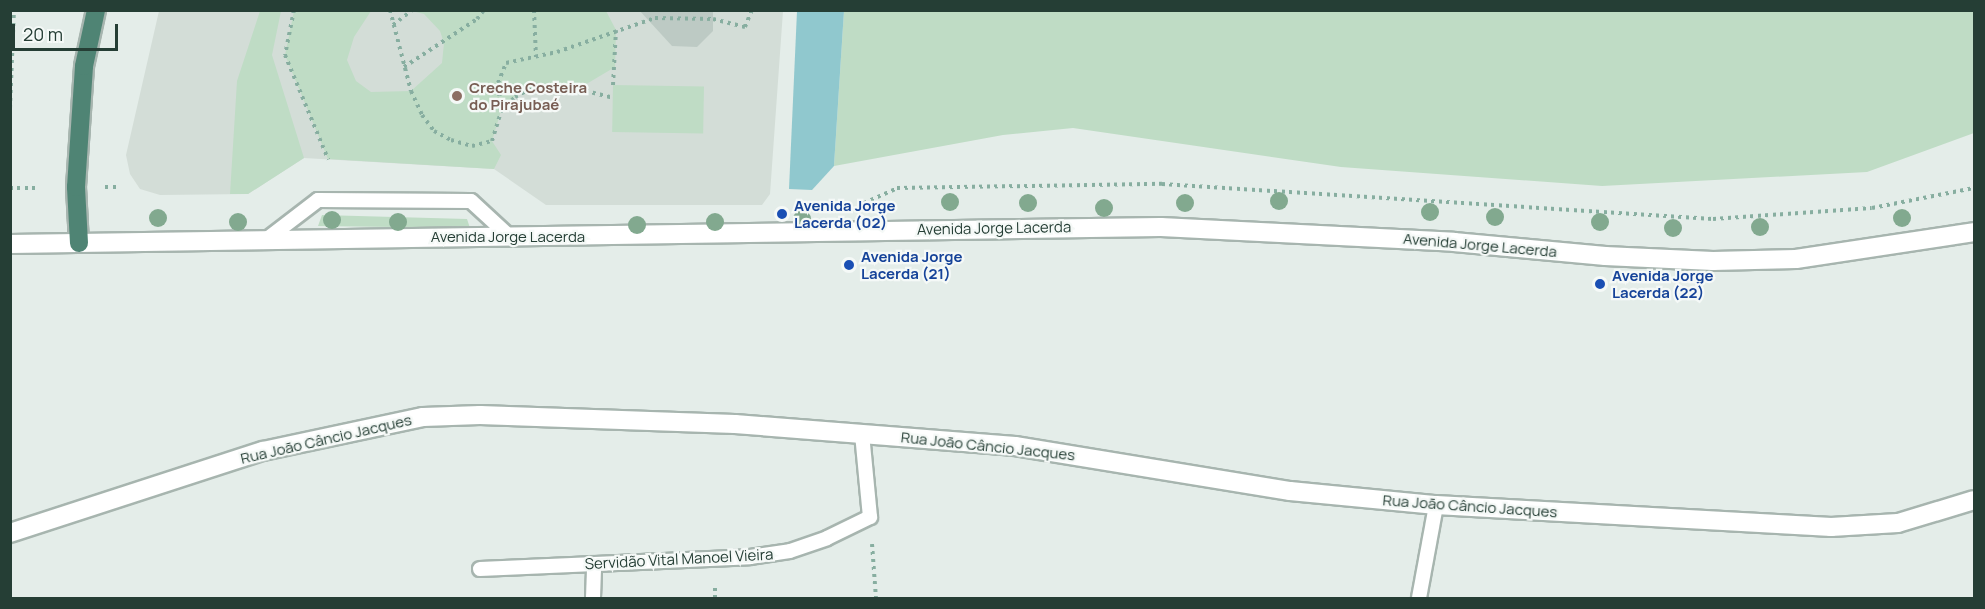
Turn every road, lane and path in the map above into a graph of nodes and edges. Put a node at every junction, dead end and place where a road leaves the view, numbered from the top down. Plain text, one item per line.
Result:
1 (14, 10) edge
2 (96, 10) edge
3 (294, 10) edge
4 (390, 10) edge
5 (412, 10) edge
6 (484, 10) edge
7 (534, 10) edge
8 (752, 10) edge
9 (393, 25) junction
10 (616, 30) junction
11 (536, 57) junction
12 (404, 67) junction
13 (613, 85) dead end
14 (613, 98) dead end
15 (10, 108) edge
16 (501, 111) junction
17 (328, 159) dead end
18 (105, 187) dead end
19 (118, 187) dead end
20 (10, 188) edge
21 (38, 188) dead end
22 (1974, 188) edge
23 (1456, 202) junction
24 (860, 205) dead end
25 (1456, 211) dead end
26 (1974, 232) edge
27 (510, 237) junction
28 (267, 239) junction
29 (79, 243) junction
30 (10, 244) edge
31 (862, 434) junction
32 (1974, 500) edge
33 (1436, 506) junction
34 (870, 517) junction
35 (10, 533) edge
36 (594, 564) junction
37 (480, 569) dead end
38 (593, 598) edge
39 (876, 598) edge
40 (1419, 598) edge

1 - 15 path
2 - 29 highway
3 - 17 path
4 - 9 path
5 - 9 path
6 - 12 path
7 - 11 path
8 - 10 path
9 - 12 path
10 - 11 path
10 - 13 path
11 - 16 path
12 - 16 path
14 - 16 path
18 - 19 path
20 - 21 path
22 - 23 path
23 - 24 path
23 - 25 path
26 - 27 street, Avenida Jorge Lacerda
27 - 28 street, Avenida Jorge Lacerda
27 - 28 lane
28 - 29 street, Avenida Jorge Lacerda
29 - 30 street, Avenida Jorge Lacerda
31 - 33 street, Rua João Câncio Jacques
31 - 34 lane
31 - 35 street, Rua João Câncio Jacques
32 - 33 street, Rua João Câncio Jacques
33 - 40 lane
34 - 36 lane, Servidão Vital Manoel Vieira
34 - 39 path
36 - 37 lane, Servidão Vital Manoel Vieira
36 - 38 lane

